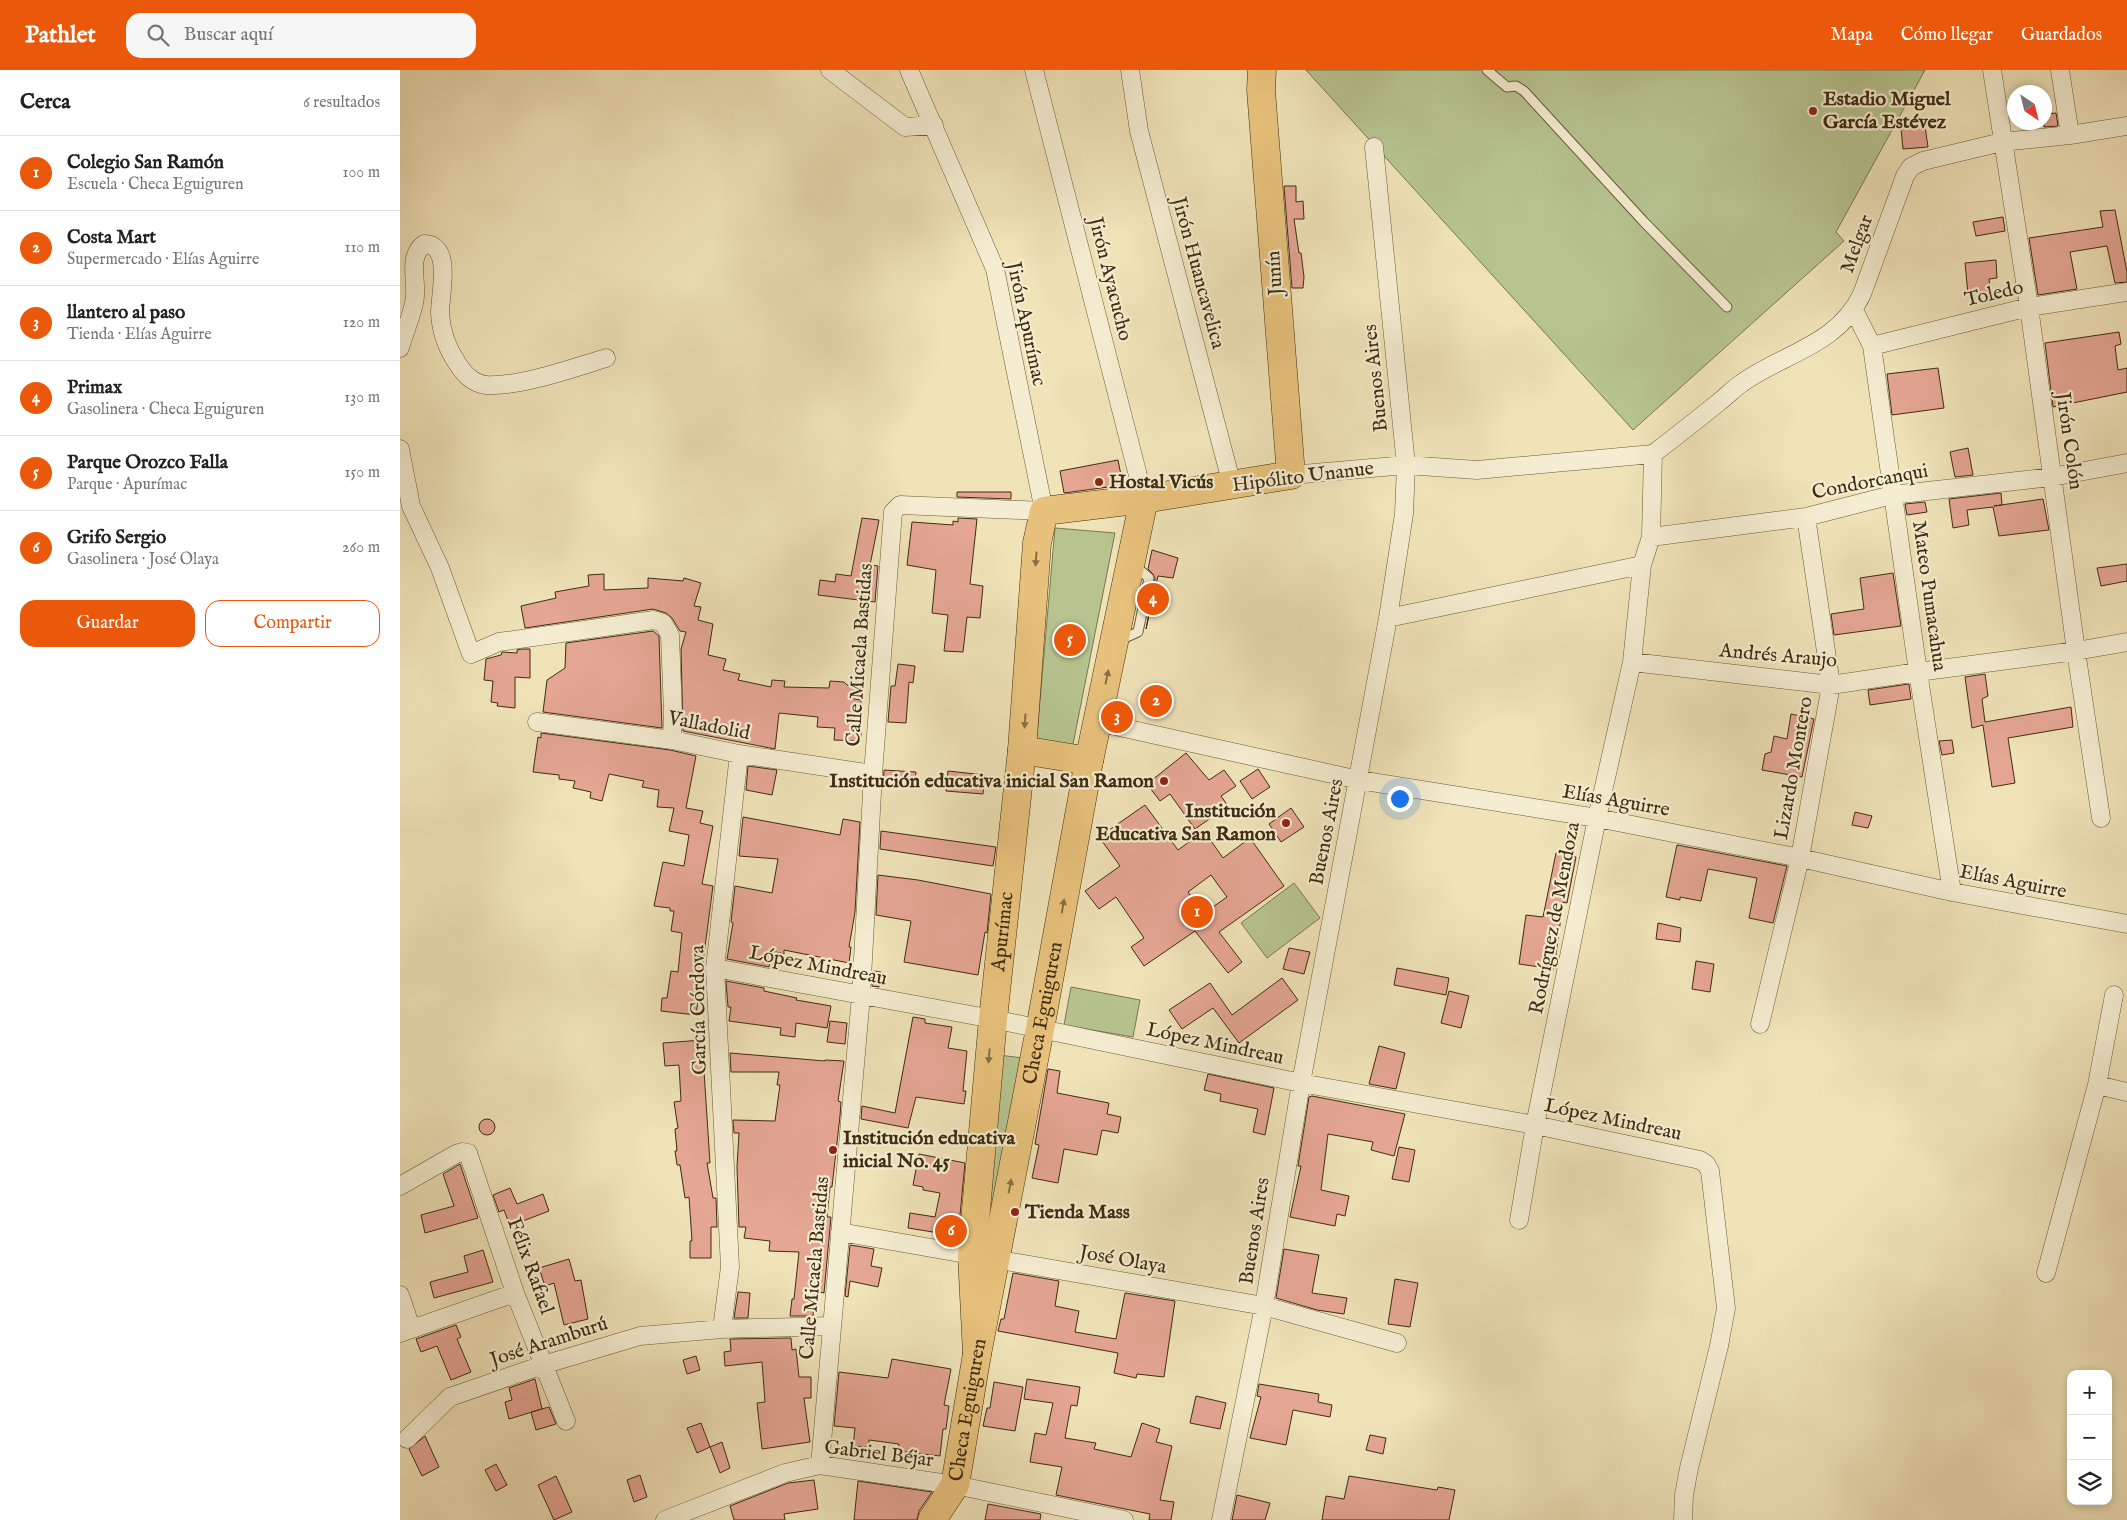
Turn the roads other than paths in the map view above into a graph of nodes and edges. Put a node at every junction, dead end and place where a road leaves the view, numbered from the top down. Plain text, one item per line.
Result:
1 (830, 70) edge
2 (909, 70) edge
3 (1034, 70) edge
4 (1130, 70) edge
5 (1262, 70) edge
6 (1486, 70) edge
7 (1992, 70) edge
8 (2060, 70) edge
9 (934, 125) junction
10 (2127, 126) edge
11 (2070, 135) junction
12 (2002, 142) junction
13 (1374, 146) dead end
14 (2127, 292) edge
15 (1727, 307) dead end
16 (2029, 307) junction
17 (1854, 310) junction
18 (1872, 346) junction
19 (400, 348) edge
20 (606, 358) dead end
21 (400, 449) edge
22 (1653, 454) junction
23 (1406, 464) junction
24 (2127, 464) edge
25 (1291, 475) junction
26 (2052, 477) junction
27 (1232, 485) junction
28 (1892, 495) junction
29 (1144, 499) junction
30 (895, 508) joint
31 (1044, 511) junction
32 (1806, 517) junction
33 (1652, 537) junction
34 (1642, 565) junction
35 (1388, 618) junction
36 (2127, 642) edge
37 (2076, 651) junction
38 (1632, 662) junction
39 (1918, 672) junction
40 (1831, 686) junction
41 (537, 722) dead end
42 (1098, 722) junction
43 (672, 740) junction
44 (1022, 750) junction
45 (739, 754) junction
46 (1089, 761) junction
47 (873, 774) junction
48 (1359, 780) junction
49 (1597, 818) junction
50 (2100, 818) dead end
51 (1800, 858) junction
52 (1952, 892) junction
53 (2127, 924) edge
54 (715, 968) junction
55 (2114, 995) dead end
56 (861, 996) junction
57 (992, 1019) junction
58 (1760, 1024) dead end
59 (1040, 1029) junction
60 (1301, 1083) junction
61 (2097, 1085) junction
62 (2127, 1092) edge
63 (1535, 1125) junction
64 (400, 1186) edge
65 (1519, 1220) dead end
66 (840, 1232) junction
67 (984, 1257) junction
68 (2046, 1273) dead end
69 (515, 1293) junction
70 (400, 1295) edge
71 (1264, 1306) junction
72 (831, 1326) junction
73 (722, 1329) junction
74 (406, 1331) edge
75 (1397, 1343) dead end
76 (543, 1365) junction
77 (566, 1421) dead end
78 (407, 1439) dead end
79 (820, 1465) junction
80 (955, 1485) junction
81 (665, 1520) edge
82 (932, 1520) edge
83 (1124, 1520) edge
84 (1221, 1520) edge
85 (1683, 1520) edge

1 - 9 street
2 - 9 street, Jirón Apurímac
3 - 29 street, Jirón Ayacucho
4 - 27 street, Jirón Huancavelica
5 - 25 main road, Junín
6 - 15 lane
7 - 12 street, Jirón Colón
8 - 11 street
9 - 31 street, Jirón Apurímac
10 - 11 street, Melgar
11 - 12 street, Melgar
12 - 16 street, Jirón Colón
12 - 17 street, Melgar
13 - 23 street, Buenos Aires
14 - 16 street, Toledo
16 - 18 street, Toledo
16 - 26 street, Jirón Colón
17 - 18 street, Mateo Pumacahua
17 - 22 street, Melgar
18 - 28 street, Mateo Pumacahua
19 - 20 street
21 - 43 street
22 - 23 street, Hipólito Unanue
22 - 33 street, Rodríguez de Mendoza
23 - 25 street, Hipólito Unanue
23 - 35 street, Buenos Aires
24 - 26 street, Condorcanqui
25 - 27 main road, Hipólito Unanue
26 - 28 street, Condorcanqui
26 - 37 street, Jirón Colón
27 - 29 main road, Hipólito Unanue
28 - 32 street, Condorcanqui
28 - 39 street, Mateo Pumacahua
29 - 31 main road, Hipólito Unanue
42 -> 29 main road, Checa Eguiguren
30 - 31 street, Hipólito Unanue
30 - 47 street, Calle Micaela Bastidas
31 -> 44 main road, Apurímac
32 - 33 street, Condorcanqui
32 - 40 street, Lizardo Montero
33 - 34 street, Rodríguez de Mendoza
34 - 35 street
34 - 38 street, Rodríguez de Mendoza
35 - 48 street, Buenos Aires
36 - 37 street, Andrés Araujo
37 - 39 street, Andrés Araujo
37 - 50 street, Jirón Colón
38 - 40 street, Andrés Araujo
38 - 49 street, Rodríguez de Mendoza
39 - 40 street, Andrés Araujo
39 - 52 street, Mateo Pumacahua
40 - 51 street, Lizardo Montero
41 - 43 street, Valladolid
42 - 46 main road, Checa Eguiguren
42 - 48 street, Elías Aguirre
43 - 45 street, Valladolid
44 - 46 main road
44 - 57 main road, Apurímac
45 - 47 street, Valladolid
45 - 54 street, García Córdova
59 -> 46 main road, Checa Eguiguren
47 - 56 street, Calle Micaela Bastidas
48 - 49 street, Elías Aguirre
48 - 60 street, Buenos Aires
49 - 51 street, Elías Aguirre
49 - 63 street, Rodríguez de Mendoza
51 - 52 street, Elías Aguirre
51 - 58 street, Lizardo Montero
52 - 53 street, Elías Aguirre
54 - 56 street, López Mindreau
54 - 73 street, García Córdova
55 - 61 street
56 - 57 street, López Mindreau
56 - 66 street, Calle Micaela Bastidas
57 - 59 street, López Mindreau
57 -> 67 main road, Apurímac
59 - 60 street, López Mindreau
67 -> 59 main road, Checa Eguiguren
60 - 63 street, López Mindreau
60 - 71 street, Buenos Aires
61 - 62 street
61 - 68 street
63 - 65 street, Rodríguez de Mendoza
63 - 85 street, López Mindreau
64 - 69 street, Félix Rafael
66 - 67 street, José Olaya
66 - 72 street, Calle Micaela Bastidas
67 - 71 street, José Olaya
67 - 80 main road, Checa Eguiguren
69 - 74 street
69 - 76 street, Félix Rafael
70 - 74 street
71 - 75 street, José Olaya
71 - 84 street, Buenos Aires
72 - 73 street, José Aramburú
72 - 79 street, Calle Micaela Bastidas
73 - 76 street, José Aramburú
76 - 77 street, Félix Rafael
76 - 78 street, José Aramburú
79 - 80 street, Gabriel Béjar
79 - 81 street, Gabriel Béjar
80 - 82 main road, Checa Eguiguren
80 - 83 street, Gabriel Béjar

